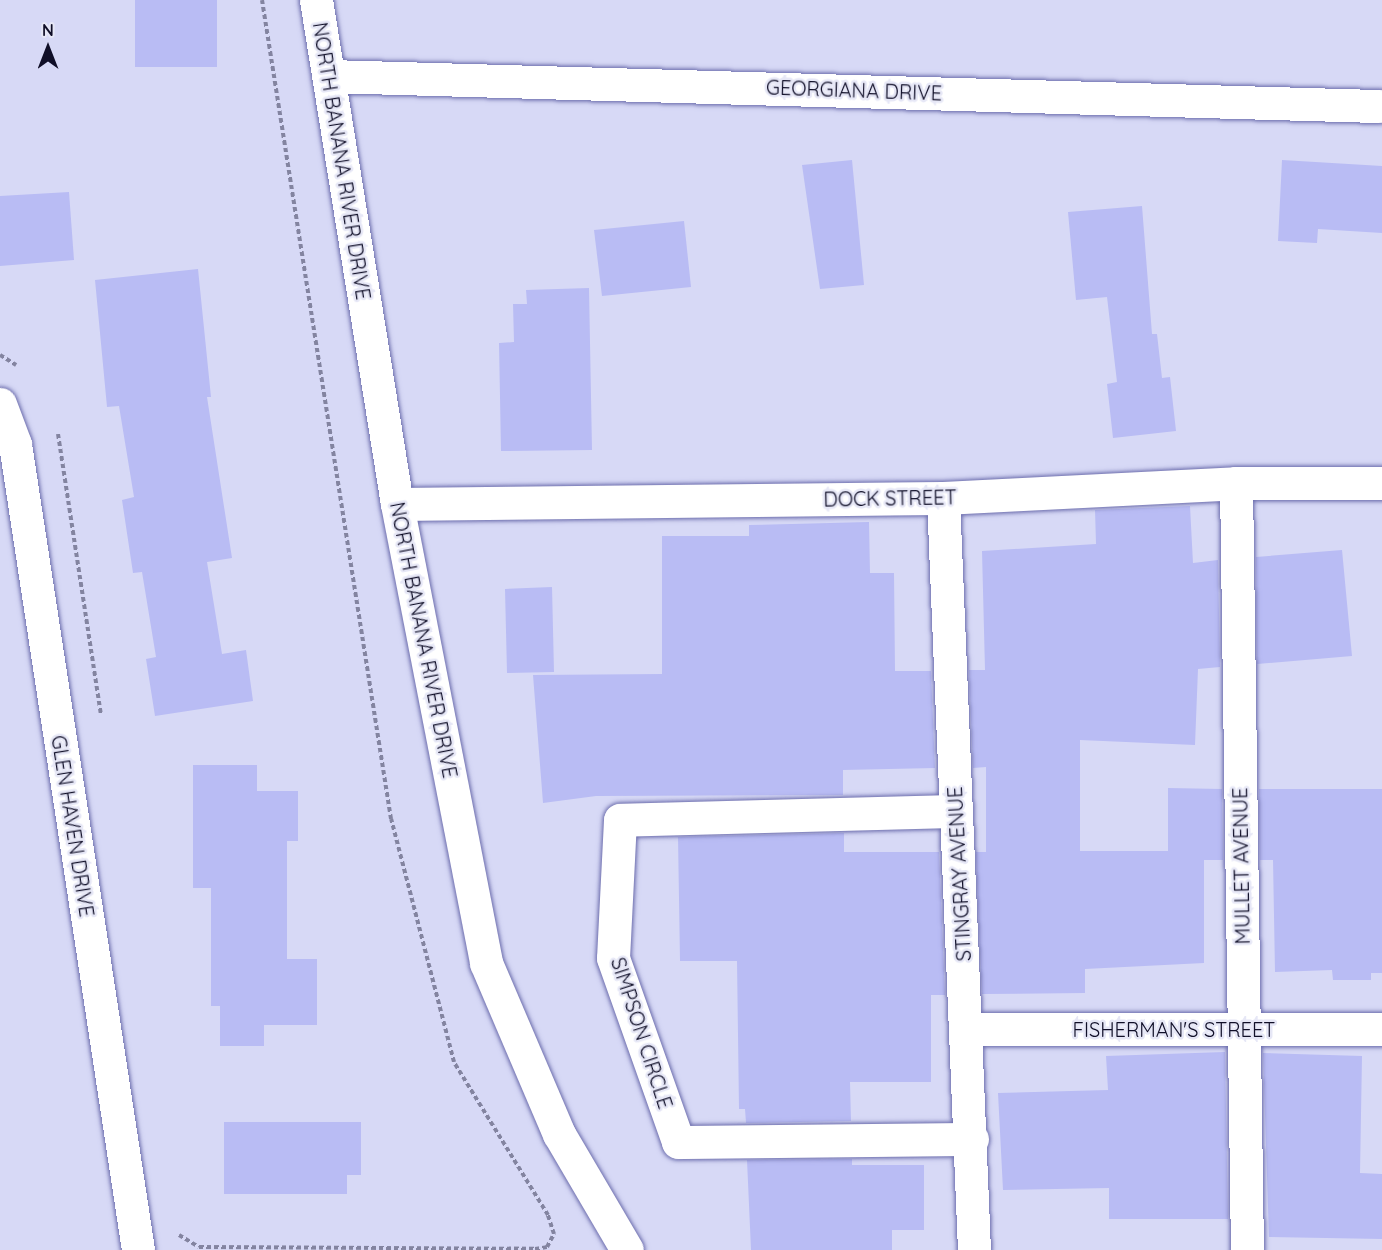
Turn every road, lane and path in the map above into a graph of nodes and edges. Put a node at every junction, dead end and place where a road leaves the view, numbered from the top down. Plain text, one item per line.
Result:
1 (262, 0) edge
2 (316, 0) edge
3 (329, 76) junction
4 (1379, 106) dead end
5 (0, 355) edge
6 (24, 373) dead end
7 (0, 404) edge
8 (54, 424) dead end
9 (1236, 483) junction
10 (1382, 483) edge
11 (944, 498) junction
12 (398, 504) junction
13 (103, 726) dead end
14 (955, 811) junction
15 (966, 1029) junction
16 (1244, 1029) junction
17 (1382, 1029) edge
18 (972, 1139) junction
19 (176, 1221) dead end
20 (138, 1250) edge
21 (627, 1250) edge
22 (974, 1250) edge
23 (1247, 1250) edge

1 - 19 path
2 - 3 street, NORTH BANANA RIVER DRIVE
3 - 4 street, GEORGIANA DRIVE
3 - 12 street, NORTH BANANA RIVER DRIVE
5 - 6 path
7 - 20 street, GLEN HAVEN DRIVE
8 - 13 path
9 - 10 street, DOCK STREET
9 - 11 street, DOCK STREET
9 - 16 street, MULLET AVENUE
11 - 12 street, DOCK STREET
11 - 14 street, STINGRAY AVENUE
12 - 21 street, NORTH BANANA RIVER DRIVE
14 - 15 street, STINGRAY AVENUE
14 - 18 street, SIMPSON CIRCLE
15 - 16 street, FISHERMAN'S STREET
15 - 18 street, STINGRAY AVENUE
16 - 17 street, FISHERMAN'S STREET
16 - 23 street, MULLET AVENUE
18 - 22 street, STINGRAY AVENUE

